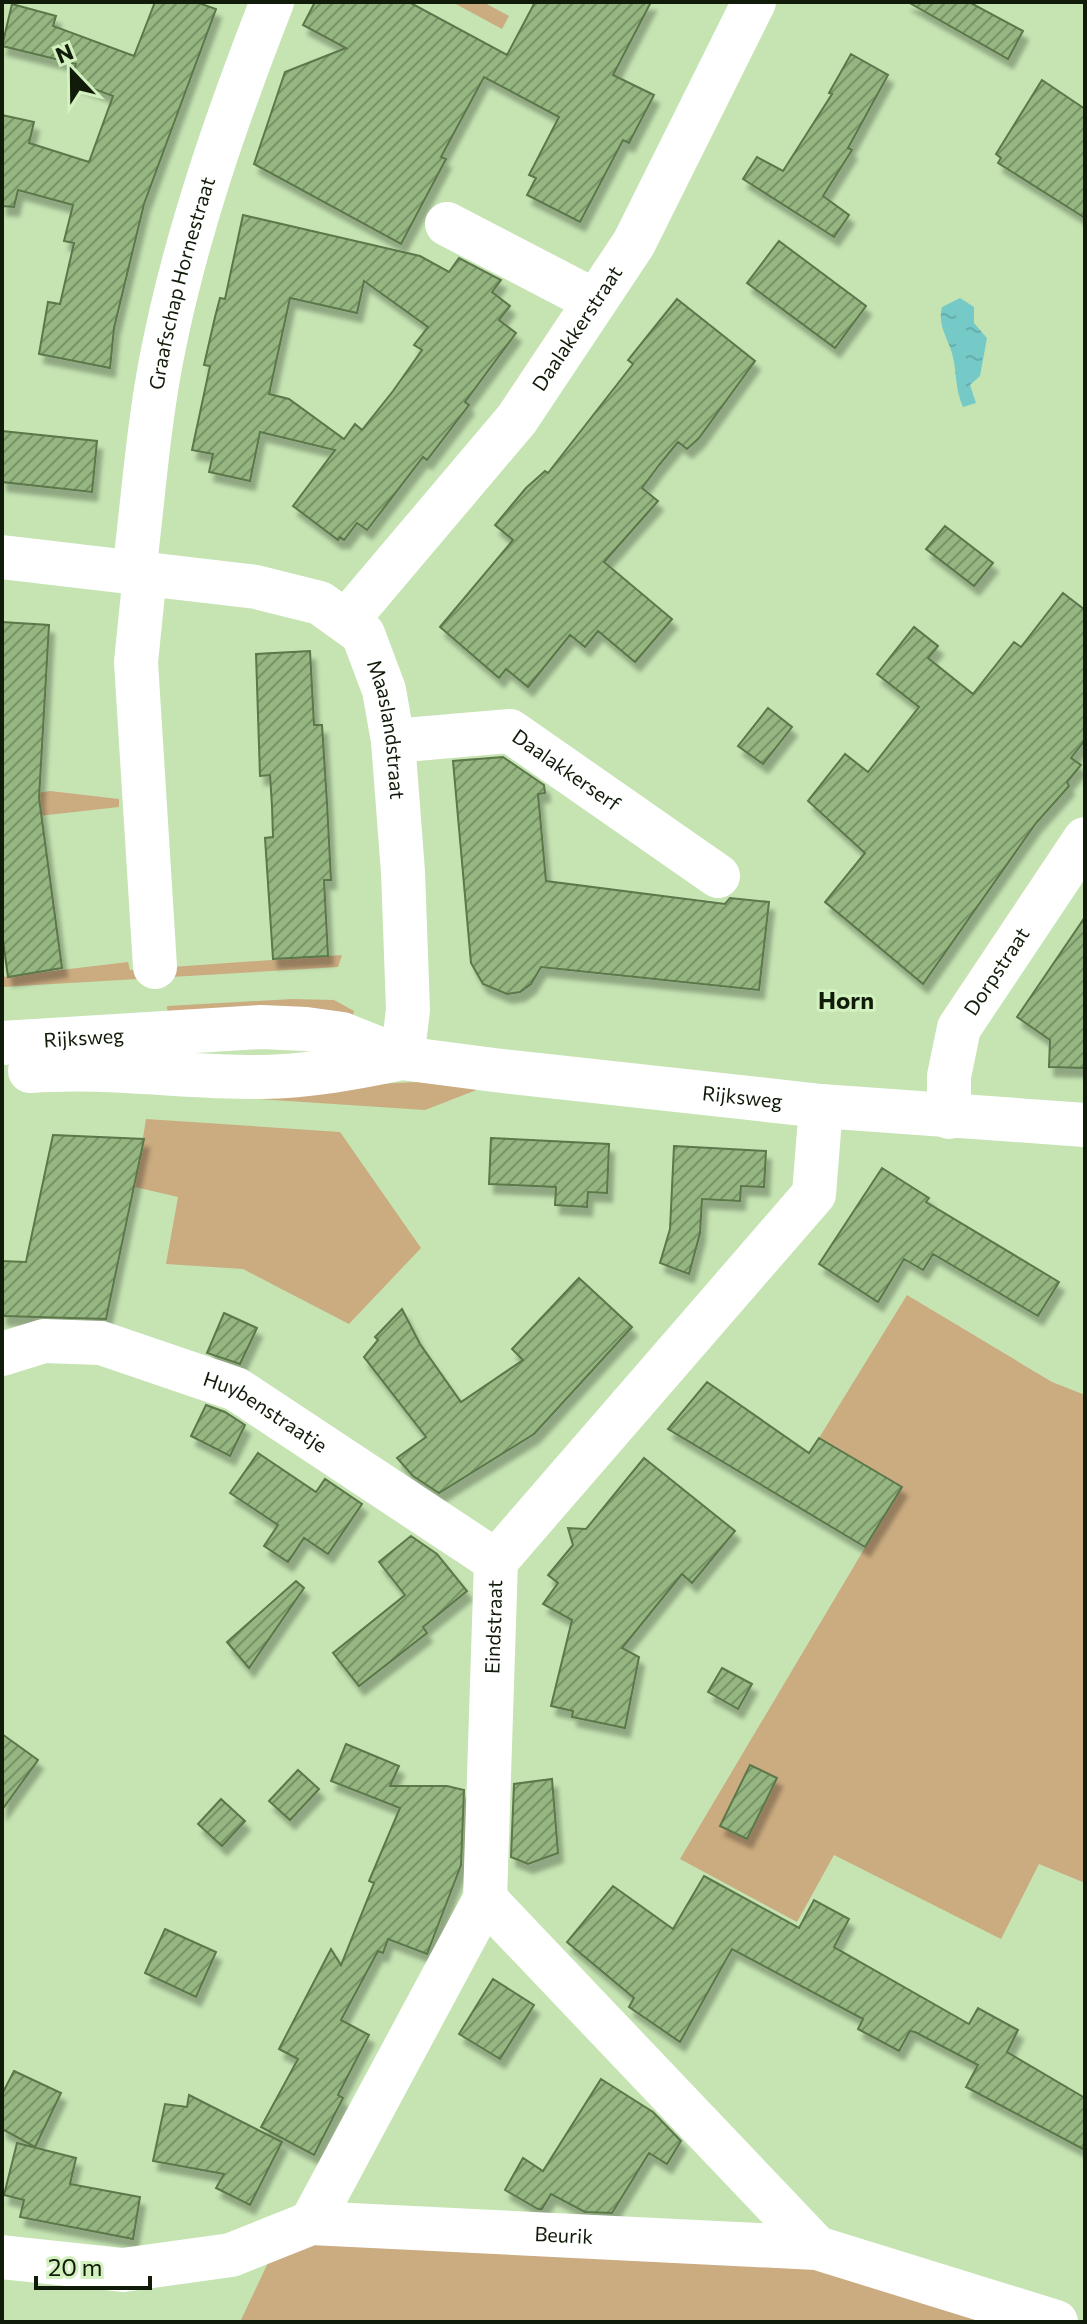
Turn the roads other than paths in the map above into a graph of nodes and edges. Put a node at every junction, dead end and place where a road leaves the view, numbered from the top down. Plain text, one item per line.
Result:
1 (272, 2) edge
2 (754, 2) edge
3 (447, 224) dead end
4 (595, 301) junction
5 (2, 557) edge
6 (140, 574) junction
7 (347, 620) junction
8 (393, 741) junction
9 (1085, 839) edge
10 (718, 876) dead end
11 (155, 967) dead end
12 (2, 1043) edge
13 (402, 1058) junction
14 (2, 1073) edge
15 (821, 1106) junction
16 (949, 1117) junction
17 (1085, 1125) edge
18 (3, 1352) edge
19 (496, 1561) junction
20 (485, 1899) junction
21 (311, 2223) junction
22 (817, 2248) junction
23 (2, 2257) edge
24 (1056, 2322) edge

1 - 6 street, Graafschap Hornestraat
2 - 4 street, Daalakkerstraat
3 - 4 street
4 - 7 street, Daalakkerstraat
5 - 6 street, Maaslandstraat
6 - 7 street, Maaslandstraat
6 - 11 street
7 - 8 street, Maaslandstraat
8 - 10 street, Daalakkerserf
8 - 13 street, Maaslandstraat
9 - 16 street, Dorpstraat
12 - 13 street, Rijksweg
13 - 14 street, Rijksweg
13 - 15 street, Rijksweg
15 - 16 street, Rijksweg
15 - 19 street, Eindstraat
16 - 17 street, Rijksweg
18 - 19 street, Huybenstraatje
19 - 20 street, Eindstraat
20 - 21 street, Eindstraat
20 - 22 street, Beurik
21 - 22 street, Beurik
21 - 23 street
22 - 24 street, Beurik

